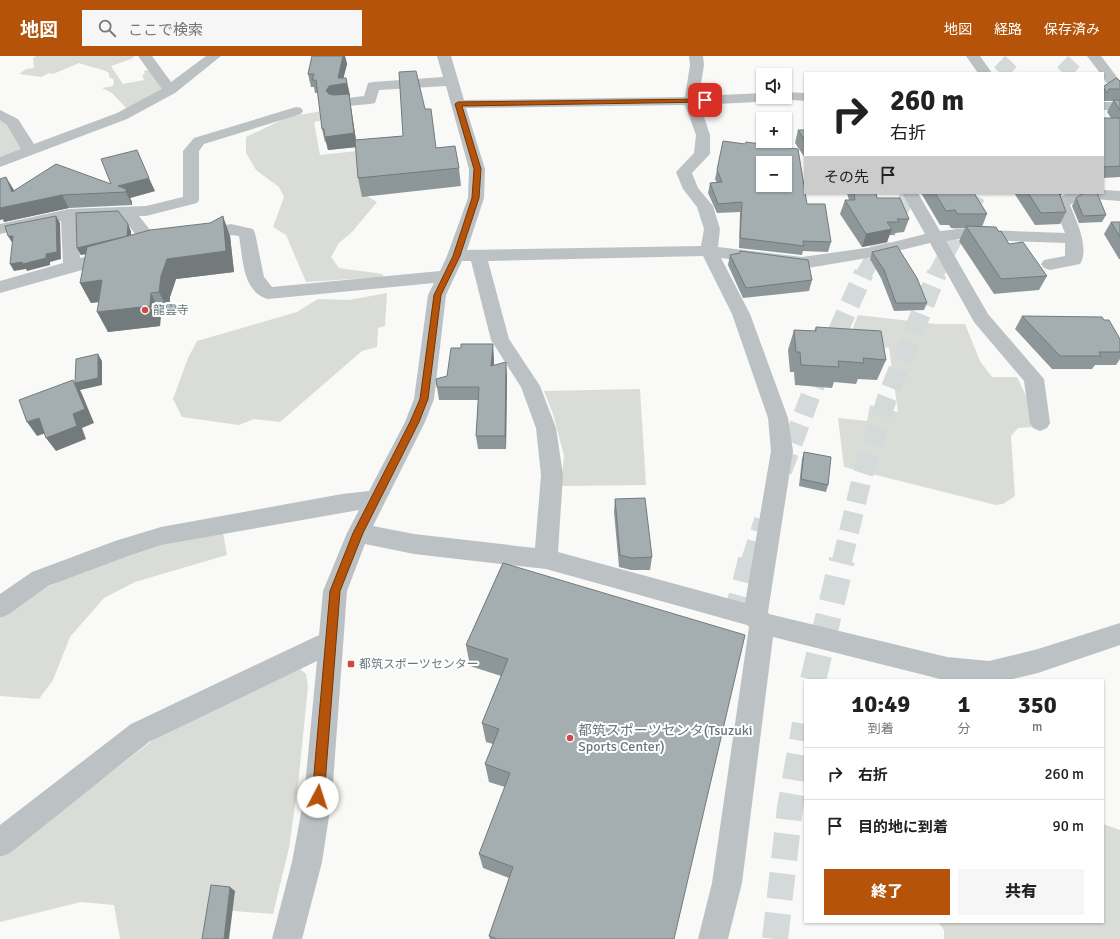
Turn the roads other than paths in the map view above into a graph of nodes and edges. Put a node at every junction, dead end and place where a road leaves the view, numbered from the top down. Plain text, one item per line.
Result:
1 (145, 56) edge
2 (214, 56) edge
3 (444, 56) edge
4 (696, 56) edge
5 (973, 56) edge
6 (1094, 56) edge
7 (984, 72) edge
8 (1114, 75) edge
9 (452, 81) junction
10 (170, 90) junction
11 (1120, 90) edge
12 (792, 96) edge
13 (804, 97) edge
14 (756, 98) edge
15 (691, 101) junction
16 (337, 103) edge
17 (458, 104) junction
18 (1104, 106) edge
19 (1120, 106) edge
20 (296, 110) dead end
21 (0, 114) edge
22 (30, 152) junction
23 (0, 162) edge
24 (911, 194) edge
25 (1077, 194) edge
26 (1093, 194) edge
27 (1120, 196) edge
28 (126, 212) junction
29 (69, 214) junction
30 (0, 228) edge
31 (934, 237) junction
32 (1074, 238) junction
33 (155, 245) junction
34 (709, 251) junction
35 (456, 256) junction
36 (478, 256) junction
37 (1050, 264) dead end
38 (72, 266) junction
39 (445, 276) junction
40 (0, 287) edge
41 (1040, 423) dead end
42 (376, 499) junction
43 (358, 533) junction
44 (546, 559) junction
45 (0, 607) edge
46 (759, 620) junction
47 (1120, 634) edge
48 (330, 642) junction
49 (0, 843) edge
50 (287, 939) edge
51 (713, 939) edge

1 - 10 street
2 - 10 street
3 - 9 street
4 - 15 street
5 - 7 street
6 - 8 street
8 - 11 street
9 - 16 street
9 - 17 street
10 - 22 street
12 - 13 street
14 - 15 street
15 - 17 street
15 - 34 street
17 - 35 street
18 - 19 street
20 - 28 street
21 - 22 street
22 - 23 street
24 - 31 street
25 - 32 street
26 - 27 street
28 - 29 street
28 - 33 street
29 - 30 street
29 - 38 street
31 - 32 street
31 - 34 street
31 - 41 street
32 - 37 street
33 - 38 street
33 - 39 street
34 - 36 street
34 - 46 street
35 - 36 street
35 - 39 street
36 - 44 street
38 - 40 street
39 - 42 street
42 - 43 street
42 - 45 street
43 - 44 street
43 - 48 street
44 - 46 street
46 - 47 street
46 - 51 street
48 - 49 street
48 - 50 street

